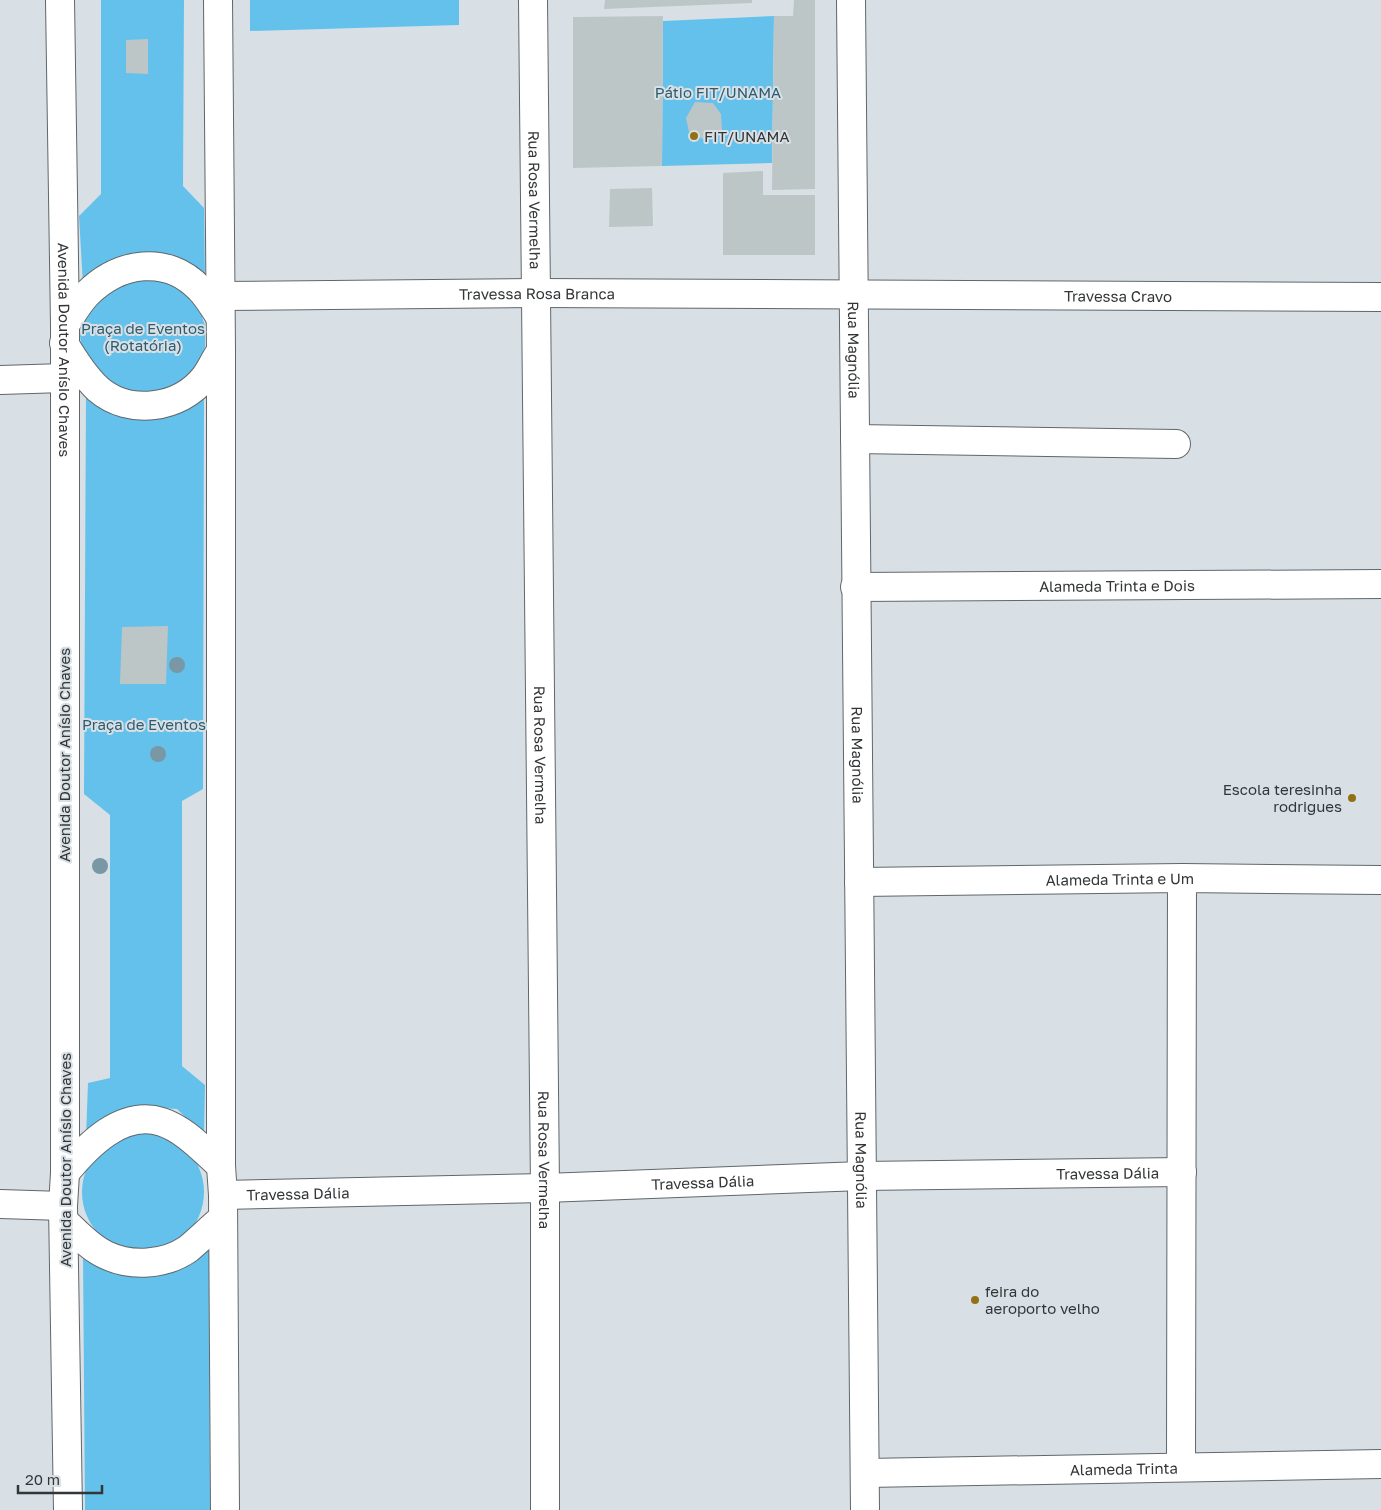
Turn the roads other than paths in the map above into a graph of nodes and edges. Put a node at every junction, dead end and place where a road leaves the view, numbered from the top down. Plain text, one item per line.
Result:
1 (60, 0) edge
2 (218, 0) edge
3 (533, 0) edge
4 (851, 0) edge
5 (537, 293) junction
6 (854, 294) junction
7 (1381, 297) edge
8 (219, 307) junction
9 (64, 334) junction
10 (221, 351) junction
11 (64, 378) junction
12 (0, 380) edge
13 (854, 439) junction
14 (1176, 444) dead end
15 (1381, 584) edge
16 (855, 587) junction
17 (1182, 878) junction
18 (1381, 880) edge
19 (858, 882) junction
20 (220, 1166) junction
21 (1182, 1172) junction
22 (65, 1173) junction
23 (862, 1176) junction
24 (545, 1188) junction
25 (0, 1204) edge
26 (223, 1206) junction
27 (64, 1213) junction
28 (1381, 1464) edge
29 (1181, 1467) junction
30 (866, 1473) junction
31 (68, 1510) edge
32 (225, 1510) edge
33 (545, 1510) edge
34 (866, 1510) edge

1 - 9 street, Avenida Doutor Anísio Chaves
2 - 8 street
3 - 5 street, Rua Rosa Vermelha
4 - 6 street, Rua Magnólia
5 - 6 street, Travessa Rosa Branca
5 - 8 street, Travessa Rosa Branca
5 - 24 street, Rua Rosa Vermelha
6 - 7 street, Travessa Cravo
6 - 13 street, Rua Magnólia
8 - 9 street
8 - 10 street
9 - 10 street
9 - 11 street, Avenida Doutor Anísio Chaves
10 - 20 street
11 - 12 street
11 - 22 street, Avenida Doutor Anísio Chaves
13 - 14 street
13 - 16 street, Rua Magnólia
15 - 16 street, Alameda Trinta e Dois
16 - 19 street, Rua Magnólia
17 - 18 street, Alameda Trinta e Um
17 - 19 street, Alameda Trinta e Um
17 - 21 street
19 - 23 street, Rua Magnólia
20 - 22 street
20 - 26 street
21 - 23 street, Travessa Dália
21 - 29 street
22 - 27 street, Avenida Doutor Anísio Chaves
23 - 24 street, Travessa Dália
23 - 30 street, Rua Magnólia
24 - 26 street, Travessa Dália
24 - 33 street, Rua Rosa Vermelha
25 - 27 street
26 - 27 street
26 - 32 street
27 - 31 street, Avenida Doutor Anísio Chaves
28 - 29 street, Alameda Trinta
29 - 30 street, Alameda Trinta
30 - 34 street, Rua Magnólia

